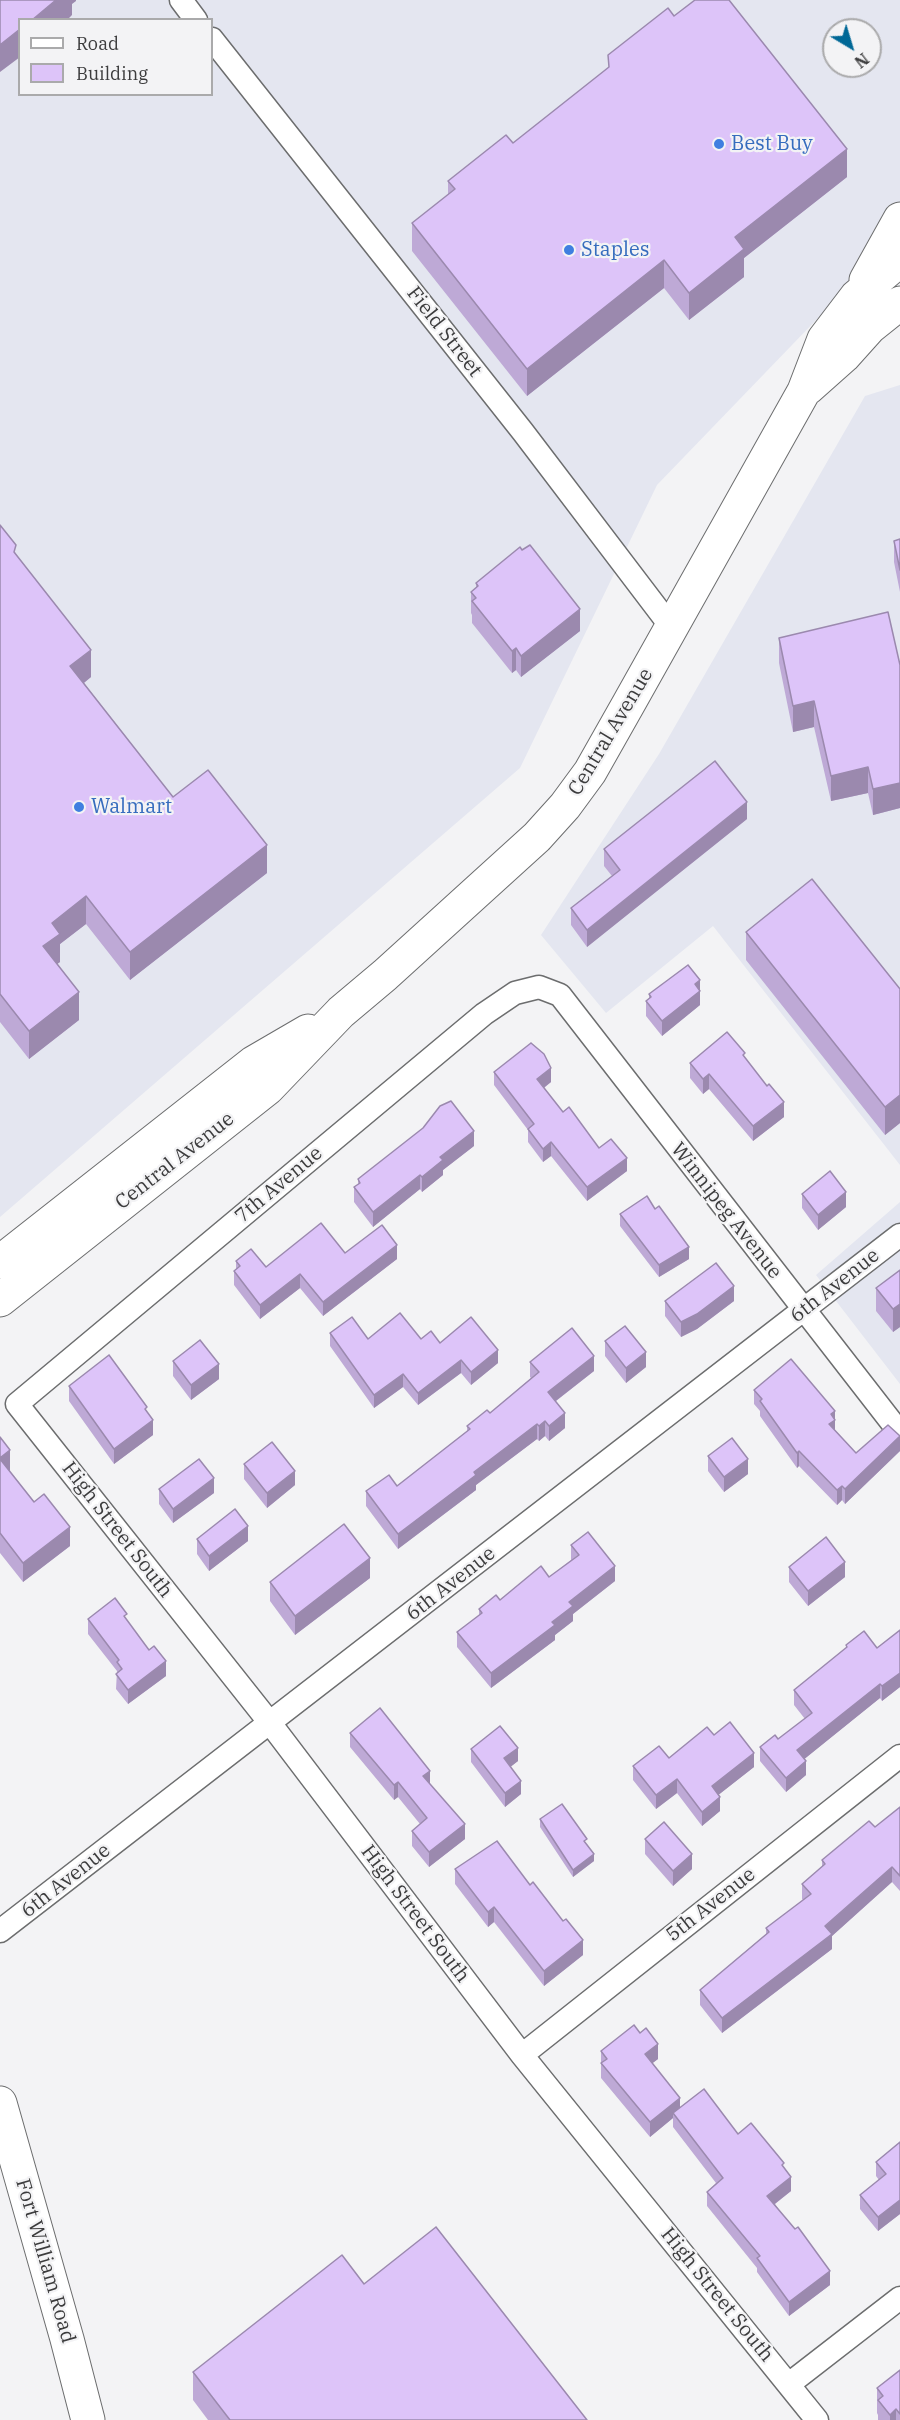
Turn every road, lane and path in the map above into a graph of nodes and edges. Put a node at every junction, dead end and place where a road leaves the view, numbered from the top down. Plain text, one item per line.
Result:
1 (181, 0) edge
2 (194, 18) edge
3 (213, 40) edge
4 (900, 219) edge
5 (900, 260) edge
6 (856, 297) junction
7 (900, 303) edge
8 (885, 323) edge
9 (804, 391) junction
10 (672, 627) junction
11 (551, 992) joint
12 (341, 1012) junction
13 (900, 1235) edge
14 (0, 1263) edge
15 (0, 1300) edge
16 (804, 1311) junction
17 (17, 1404) joint
18 (900, 1433) edge
19 (270, 1723) junction
20 (900, 1756) edge
21 (0, 1931) edge
22 (522, 2055) junction
23 (0, 2103) edge
24 (900, 2298) edge
25 (789, 2384) junction
26 (88, 2420) edge
27 (818, 2420) edge

1 - 2 street
3 - 10 street, Field Street
4 - 6 main road
5 - 6 main road, Central Avenue
6 - 9 main road, Central Avenue
7 - 8 main road, Central Avenue
8 - 9 main road, Central Avenue
9 - 10 main road, Central Avenue
10 - 12 main road, Central Avenue
11 - 16 street, Winnipeg Avenue
11 - 17 street, 7th Avenue
12 - 14 main road, Central Avenue
12 - 15 main road, Central Avenue
13 - 16 street, 6th Avenue
16 - 18 street, Winnipeg Avenue
16 - 19 street, 6th Avenue
17 - 19 street, High Street South
19 - 21 street, 6th Avenue
19 - 22 street, High Street South
20 - 22 street, 5th Avenue
22 - 25 street, High Street South
23 - 26 main road, Fort William Road
24 - 25 street
25 - 27 street, High Street South

